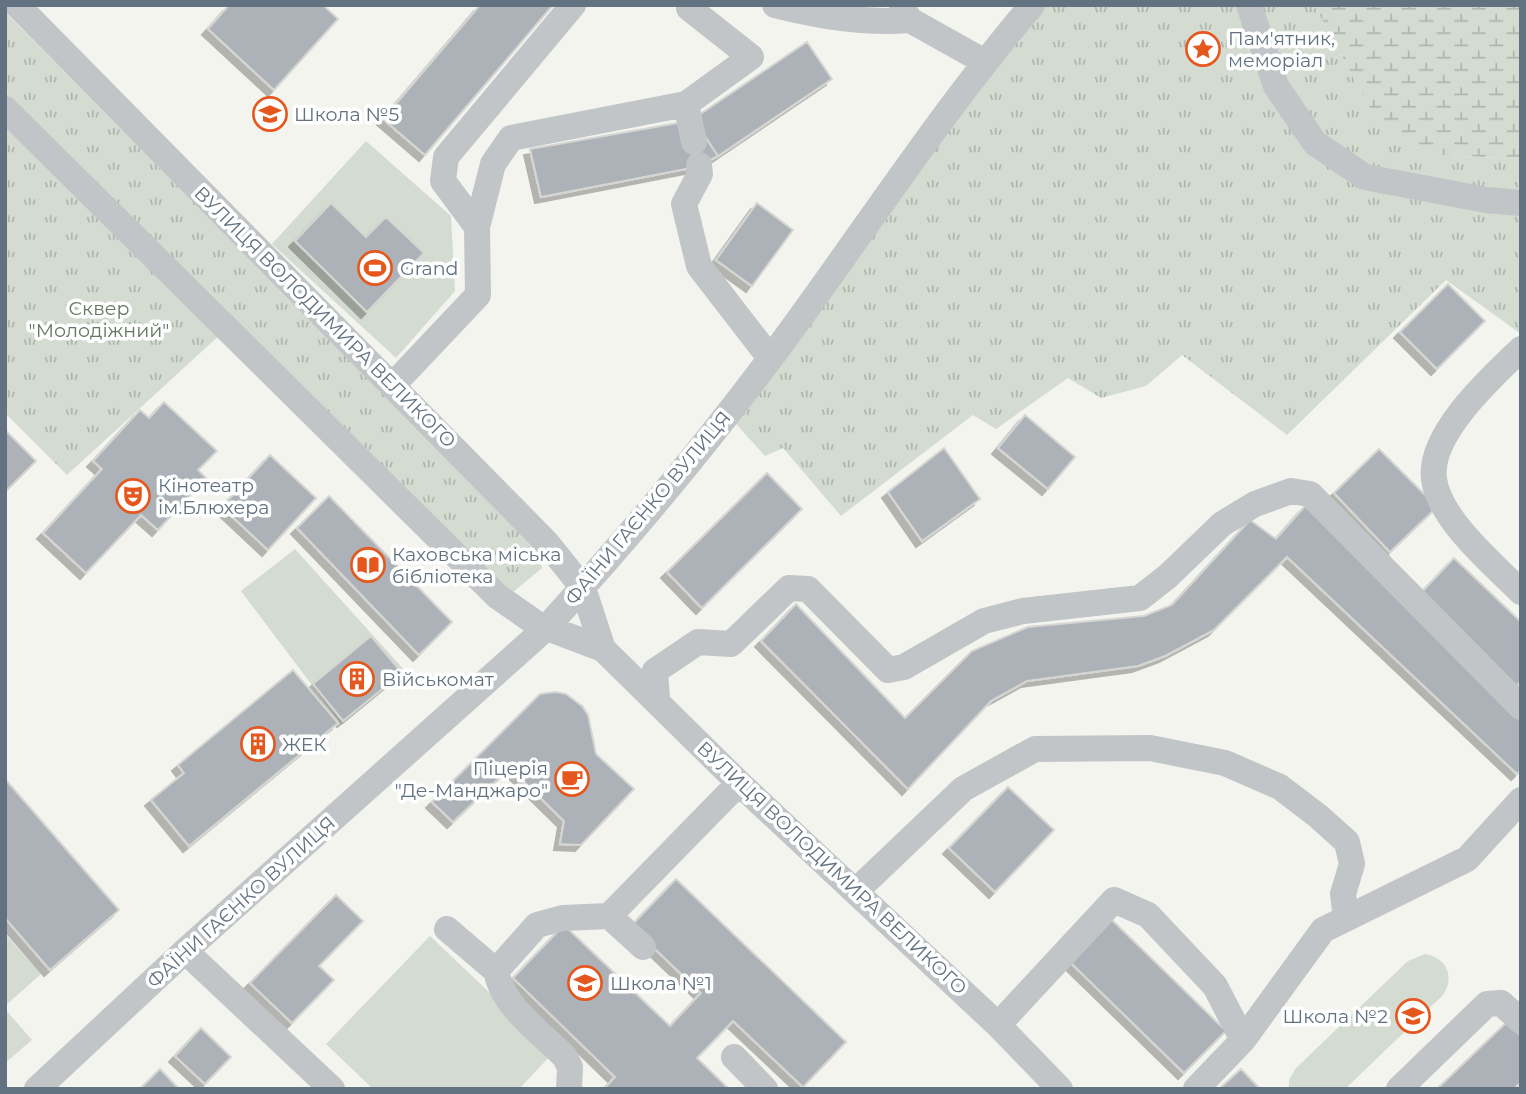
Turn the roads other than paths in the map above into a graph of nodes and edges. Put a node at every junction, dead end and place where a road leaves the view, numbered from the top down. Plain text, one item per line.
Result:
1 (17, 5) edge
2 (573, 5) edge
3 (691, 5) edge
4 (775, 5) edge
5 (1032, 5) edge
6 (1249, 5) edge
7 (906, 12) edge
8 (985, 62) junction
9 (686, 104) junction
10 (5, 109) edge
11 (1521, 203) edge
12 (477, 227) junction
13 (1521, 349) edge
14 (770, 358) junction
15 (393, 386) junction
16 (583, 588) junction
17 (1521, 592) edge
18 (546, 628) junction
19 (603, 649) junction
20 (657, 700) junction
21 (1521, 707) edge
22 (739, 783) junction
23 (1521, 800) edge
24 (856, 891) junction
25 (609, 916) junction
26 (1346, 918) junction
27 (447, 929) dead end
28 (643, 947) dead end
29 (184, 951) junction
30 (496, 971) junction
31 (1521, 1021) edge
32 (998, 1025) junction
33 (1243, 1040) junction
34 (734, 1057) dead end
35 (37, 1089) edge
36 (332, 1089) edge
37 (569, 1089) edge
38 (765, 1089) edge
39 (1060, 1089) edge
40 (1196, 1089) edge
41 (1399, 1089) edge

1 - 15 street, ВУЛИЦЯ ВОЛОДИМИРА ВЕЛИКОГО
2 - 12 street
3 - 9 street
4 - 7 street
5 - 8 street, ФАЇНИ ГАЄНКО ВУЛИЦЯ
6 - 11 street
7 - 8 street
8 - 14 street, ФАЇНИ ГАЄНКО ВУЛИЦЯ
9 - 12 street
9 - 14 street
10 - 18 street, ВУЛИЦЯ ВОЛОДИМИРА ВЕЛИКОГО
12 - 15 street
13 - 17 street
14 - 16 street, ФАЇНИ ГАЄНКО ВУЛИЦЯ
15 - 16 street, ВУЛИЦЯ ВОЛОДИМИРА ВЕЛИКОГО
16 - 18 street, ФАЇНИ ГАЄНКО ВУЛИЦЯ
16 - 19 street, ВУЛИЦЯ ВОЛОДИМИРА ВЕЛИКОГО
18 - 19 street, ВУЛИЦЯ ВОЛОДИМИРА ВЕЛИКОГО
18 - 29 street, ФАЇНИ ГАЄНКО ВУЛИЦЯ
19 - 20 street, ВУЛИЦЯ ВОЛОДИМИРА ВЕЛИКОГО
20 - 21 street
20 - 22 street, ВУЛИЦЯ ВОЛОДИМИРА ВЕЛИКОГО
22 - 24 street, ВУЛИЦЯ ВОЛОДИМИРА ВЕЛИКОГО
22 - 25 street
23 - 26 street
24 - 26 street
24 - 32 street, ВУЛИЦЯ ВОЛОДИМИРА ВЕЛИКОГО
25 - 28 street
25 - 30 street
26 - 33 street
27 - 30 street
29 - 35 street, ФАЇНИ ГАЄНКО ВУЛИЦЯ
29 - 36 street
30 - 37 street
31 - 41 street
32 - 33 street
32 - 39 street, ВУЛИЦЯ ВОЛОДИМИРА ВЕЛИКОГО
33 - 40 street
34 - 38 street

